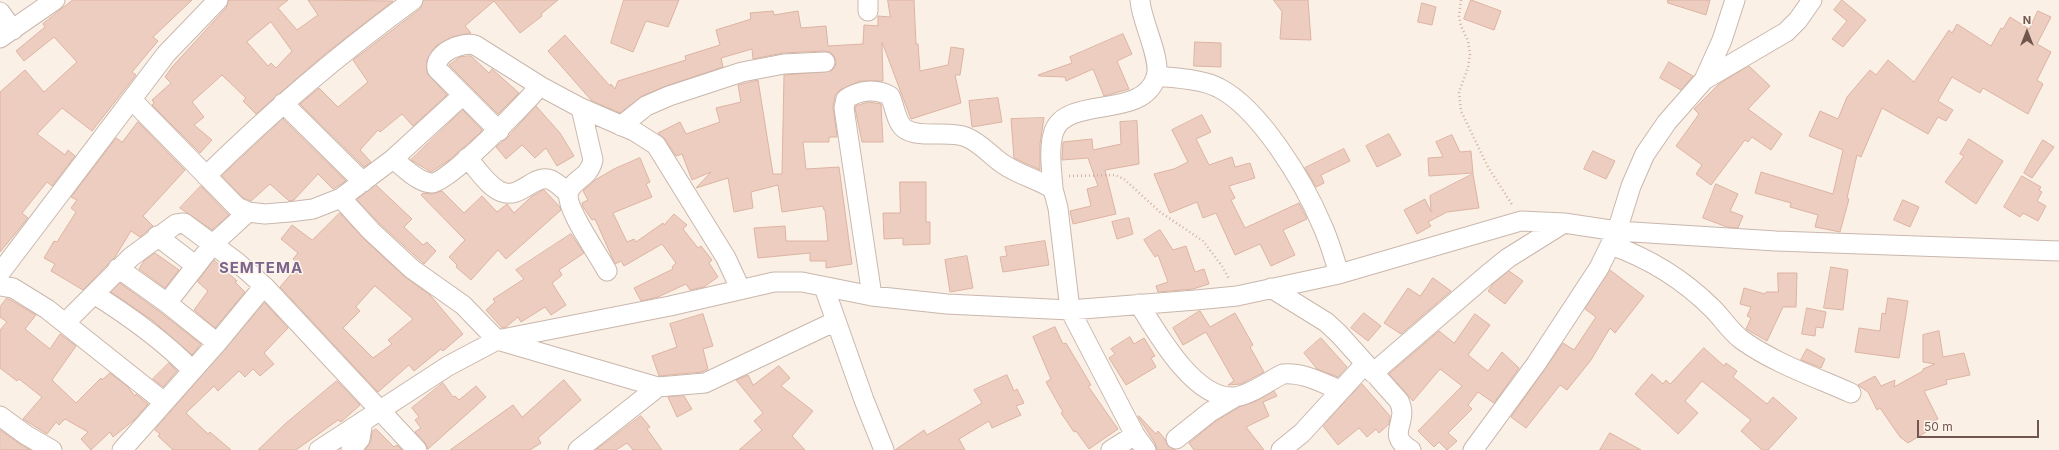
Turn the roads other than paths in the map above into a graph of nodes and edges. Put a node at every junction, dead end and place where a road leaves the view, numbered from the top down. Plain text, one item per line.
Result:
1 (218, 0) edge
2 (413, 0) edge
3 (1140, 0) edge
4 (1735, 0) edge
5 (1812, 0) edge
6 (49, 2) edge
7 (0, 12) edge
8 (6, 34) edge
9 (825, 62) dead end
10 (1156, 76) junction
11 (1704, 80) junction
12 (540, 86) junction
13 (463, 95) junction
14 (132, 100) junction
15 (284, 104) junction
16 (581, 108) junction
17 (621, 126) junction
18 (499, 131) junction
19 (467, 158) junction
20 (393, 159) junction
21 (206, 176) junction
22 (362, 182) junction
23 (1053, 183) junction
24 (568, 193) junction
25 (341, 198) junction
26 (248, 212) junction
27 (1564, 223) junction
28 (157, 236) junction
29 (1614, 238) junction
30 (213, 244) junction
31 (2059, 251) edge
32 (195, 265) junction
33 (118, 268) junction
34 (607, 271) dead end
35 (0, 273) edge
36 (1339, 274) junction
37 (0, 286) edge
38 (264, 286) junction
39 (824, 287) junction
40 (740, 288) junction
41 (1271, 288) junction
42 (94, 294) junction
43 (872, 296) junction
44 (167, 303) junction
45 (1139, 304) junction
46 (1070, 310) junction
47 (836, 321) junction
48 (65, 323) junction
49 (497, 340) junction
50 (217, 343) junction
51 (1369, 368) junction
52 (192, 370) junction
53 (658, 387) junction
54 (1340, 390) junction
55 (1851, 393) dead end
56 (1235, 397) junction
57 (164, 402) junction
58 (380, 410) junction
59 (0, 416) edge
60 (363, 421) junction
61 (1135, 435) junction
62 (1176, 439) dead end
63 (52, 450) edge
64 (122, 450) edge
65 (319, 450) edge
66 (351, 450) edge
67 (417, 450) edge
68 (578, 450) edge
69 (884, 450) edge
70 (1111, 450) edge
71 (1146, 450) edge
72 (1281, 450) edge
73 (1411, 450) edge
74 (1473, 450) edge

1 - 14 street
2 - 15 street
3 - 10 street
4 - 11 street
5 - 11 street
6 - 8 street
7 - 8 street
9 - 17 street
10 - 23 street
10 - 36 street
11 - 29 street
12 - 13 street
12 - 16 street
12 - 18 street
13 - 18 street
13 - 20 street
14 - 21 street
14 - 35 street
15 - 21 street
15 - 22 street
16 - 17 street
16 - 24 street
17 - 40 street
18 - 19 street
19 - 20 street
19 - 24 street
20 - 22 street
21 - 26 street
22 - 25 street
23 - 43 street
23 - 46 street
24 - 34 street
25 - 26 street
25 - 49 street
26 - 30 street
27 - 29 street
27 - 36 street
27 - 51 street
28 - 30 street
28 - 32 street
28 - 33 street
29 - 31 street
29 - 55 street
29 - 74 street
30 - 32 street
30 - 38 street
32 - 44 street
33 - 42 street
33 - 44 street
36 - 41 street
37 - 48 street
38 - 50 street
38 - 58 street
39 - 40 street
39 - 43 street
39 - 47 street
40 - 49 street
41 - 45 street
41 - 51 street
42 - 48 street
42 - 52 street
43 - 46 street
44 - 50 street
45 - 46 street
45 - 56 street
46 - 61 street
47 - 53 street
47 - 69 street
48 - 57 street
49 - 53 street
49 - 58 street
50 - 52 street
51 - 54 street
51 - 73 street
52 - 57 street
53 - 68 street
54 - 56 street
54 - 72 street
56 - 62 street
57 - 64 street
58 - 60 street
58 - 67 street
59 - 63 street
60 - 65 street
60 - 66 street
61 - 70 street
61 - 71 street

